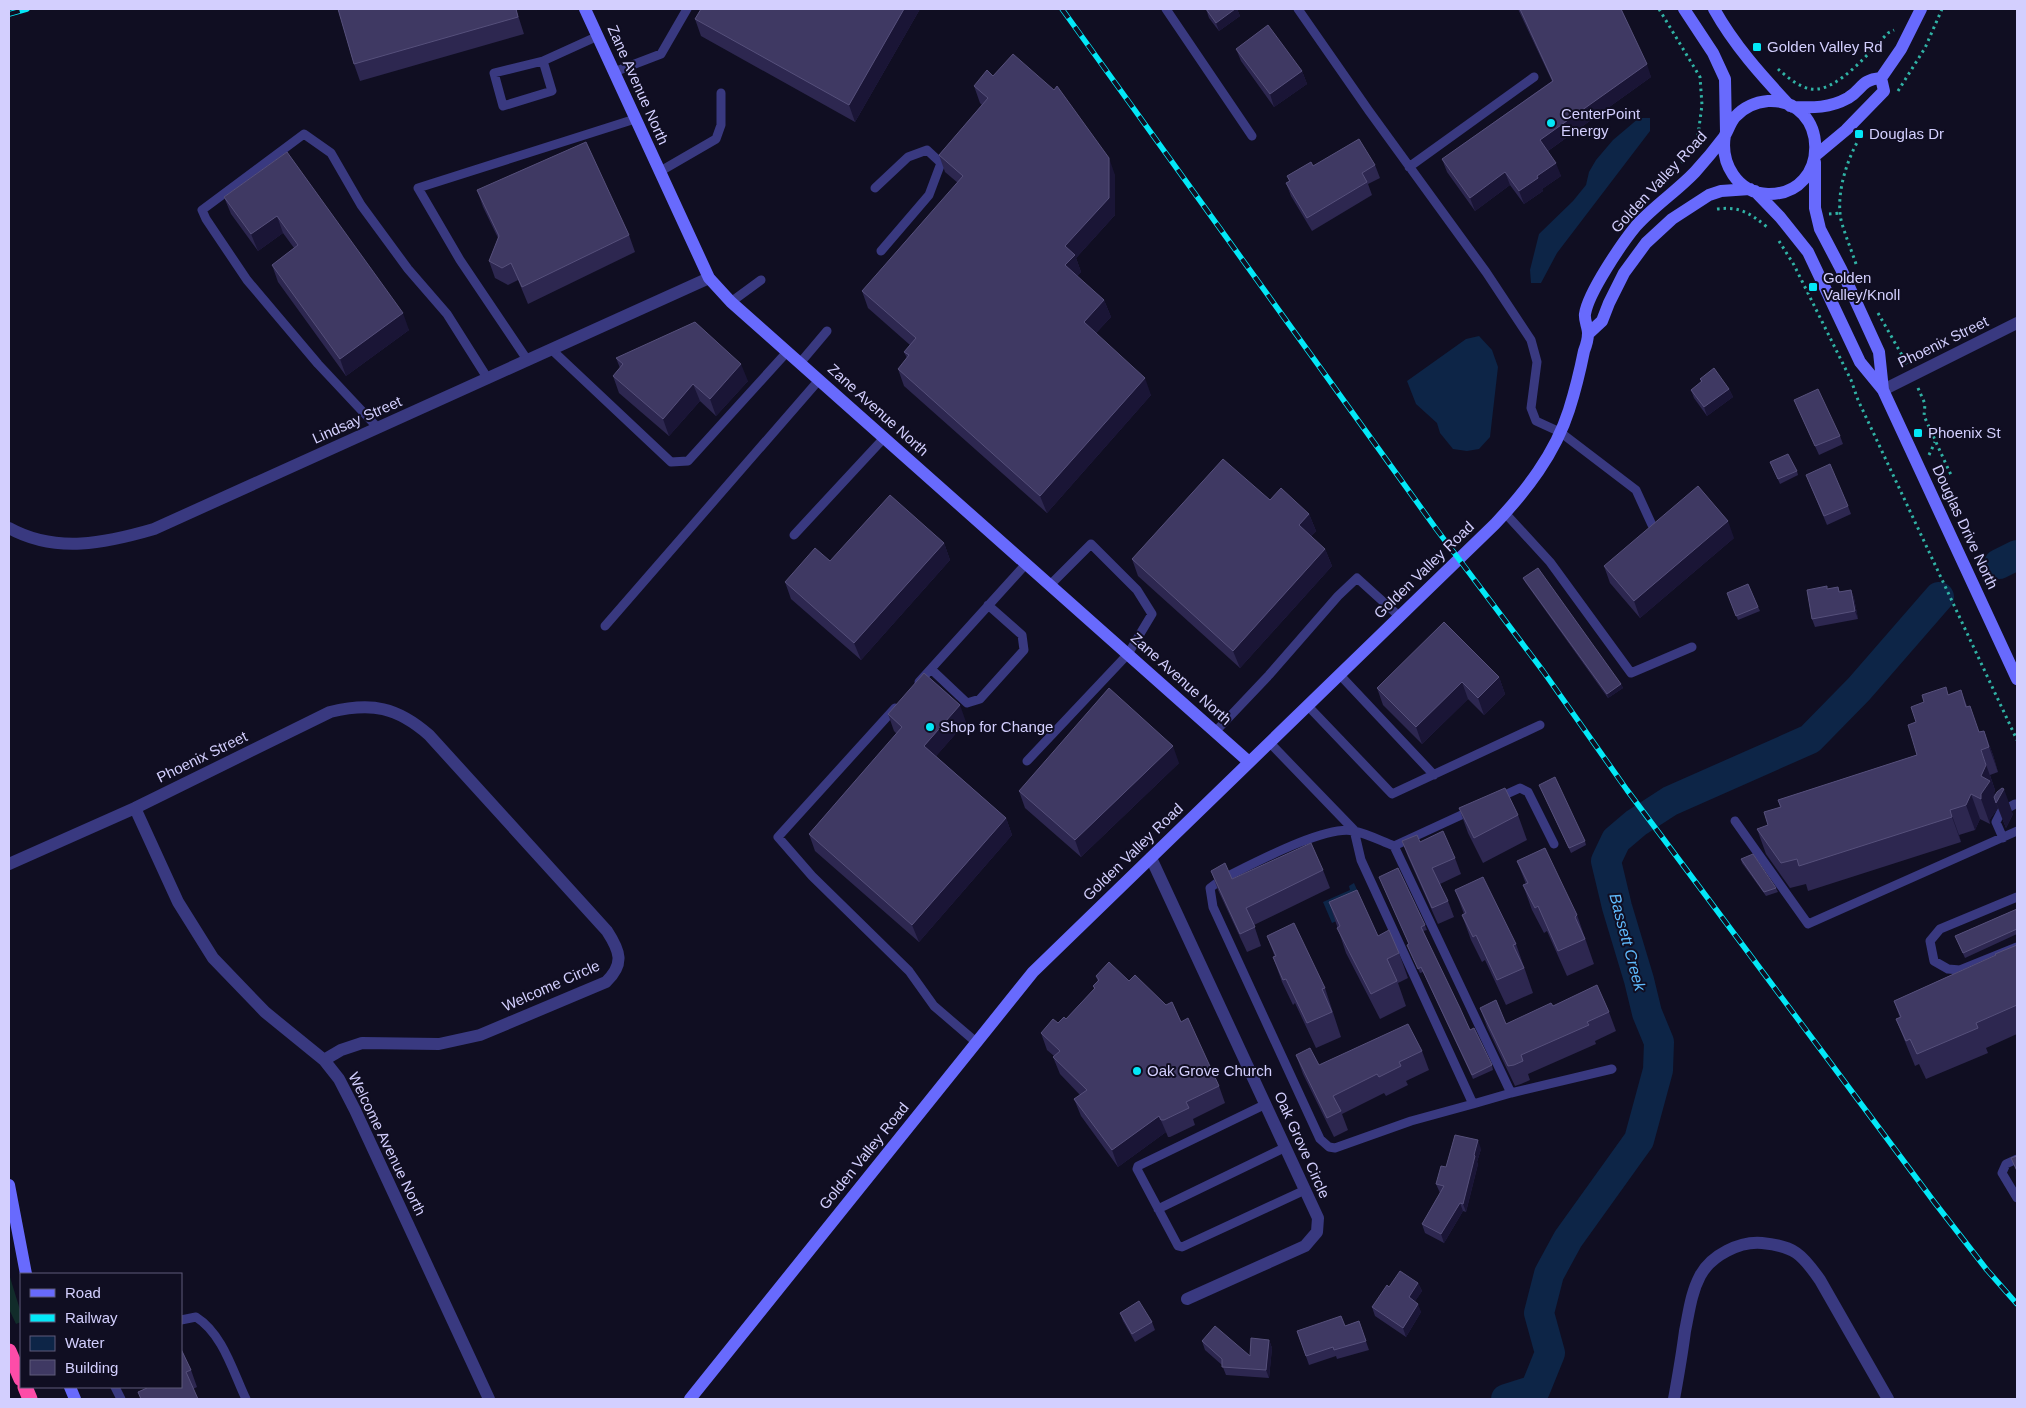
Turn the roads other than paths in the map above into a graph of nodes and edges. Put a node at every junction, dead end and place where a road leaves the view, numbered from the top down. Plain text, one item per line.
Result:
1 (585, 9) edge
2 (686, 9) edge
3 (1166, 9) edge
4 (1298, 9) edge
5 (1684, 9) edge
6 (1714, 9) edge
7 (1921, 9) edge
8 (598, 36) junction
9 (543, 61) junction
10 (614, 72) junction
11 (1534, 77) dead end
12 (1881, 78) junction
13 (721, 93) dead end
14 (1791, 107) junction
15 (635, 119) junction
16 (1726, 134) junction
17 (1252, 136) dead end
18 (1815, 157) junction
19 (1409, 167) junction
20 (660, 172) junction
21 (876, 188) dead end
22 (1752, 190) junction
23 (881, 251) dead end
24 (709, 278) junction
25 (762, 280) dead end
26 (731, 302) junction
27 (2017, 323) edge
28 (827, 331) dead end
29 (1588, 334) junction
30 (552, 350) junction
31 (787, 352) junction
32 (528, 361) junction
33 (800, 363) junction
34 (488, 379) junction
35 (819, 380) junction
36 (1883, 390) junction
37 (378, 428) junction
38 (1560, 432) junction
39 (884, 438) junction
40 (1505, 513) junction
41 (1652, 525) edge
42 (9, 528) edge
43 (794, 535) dead end
44 (1026, 564) junction
45 (1050, 585) junction
46 (988, 605) junction
47 (1399, 616) junction
48 (605, 626) dead end
49 (1692, 647) dead end
50 (1128, 654) junction
51 (930, 669) junction
52 (1339, 674) junction
53 (2017, 679) edge
54 (911, 691) edge
55 (904, 698) edge
56 (1307, 705) junction
57 (413, 721) joint
58 (1540, 725) dead end
59 (1215, 732) junction
60 (1270, 742) junction
61 (1027, 761) dead end
62 (1249, 762) junction
63 (1434, 775) junction
64 (1493, 800) edge
65 (2017, 804) edge
66 (135, 808) junction
67 (1475, 809) edge
68 (1735, 821) dead end
69 (1354, 830) junction
70 (2017, 832) edge
71 (2003, 838) junction
72 (1554, 844) dead end
73 (1394, 846) junction
74 (1151, 858) junction
75 (9, 864) edge
76 (2017, 897) edge
77 (2017, 947) edge
78 (976, 1042) junction
79 (324, 1060) junction
80 (1612, 1069) dead end
81 (1511, 1093) junction
82 (1266, 1104) junction
83 (1473, 1104) junction
84 (1286, 1147) junction
85 (2017, 1159) edge
86 (9, 1185) edge
87 (1305, 1190) junction
88 (2017, 1198) edge
89 (1158, 1209) junction
90 (26, 1273) edge
91 (1188, 1299) dead end
92 (182, 1320) edge
93 (9, 1351) edge
94 (20, 1377) edge
95 (246, 1399) edge
96 (489, 1399) edge
97 (690, 1399) edge
98 (1674, 1399) edge
99 (1888, 1399) edge

1 - 8 street, Zane Avenue North
2 - 10 lane
3 - 17 lane
4 - 19 lane
5 - 16 street
6 - 14 street
7 - 12 street
8 - 9 lane
8 - 10 street, Zane Avenue North
9 - 9 lane
10 - 15 street, Zane Avenue North
11 - 19 lane
12 - 14 street
12 - 18 street
13 - 20 lane
14 - 16 street
14 - 18 street
15 - 20 street, Zane Avenue North
15 - 32 lane
16 - 22 street
16 - 29 street, Golden Valley Road
18 - 22 street
18 - 36 street, Douglas Drive North
19 - 38 lane
20 - 24 street, Zane Avenue North
21 - 23 lane
22 - 29 street, Golden Valley Road
22 - 36 street, Douglas Drive North
24 - 26 street, Zane Avenue North
24 - 30 street, Lindsay Street
25 - 26 lane
26 - 31 street, Zane Avenue North
27 - 36 street, Phoenix Street
28 - 33 lane
29 - 38 street, Golden Valley Road
30 - 31 lane
30 - 32 street, Lindsay Street
31 - 33 street, Zane Avenue North
32 - 34 street, Lindsay Street
33 - 35 street, Zane Avenue North
34 - 37 street, Lindsay Street
34 - 37 lane
35 - 39 street, Zane Avenue North
35 - 48 lane
36 - 53 street, Douglas Drive North
37 - 42 street, Lindsay Street
38 - 40 street, Golden Valley Road
38 - 41 lane
39 - 43 lane
39 - 44 street, Zane Avenue North
40 - 47 street, Golden Valley Road
40 - 49 lane
44 - 45 street, Zane Avenue North
44 - 46 lane
45 - 50 street, Zane Avenue North
45 - 50 lane
46 - 51 lane
46 - 51 lane
47 - 52 street, Golden Valley Road
47 - 59 lane
50 - 59 street, Zane Avenue North
50 - 61 lane
51 - 54 lane
52 - 56 street, Golden Valley Road
52 - 63 lane
55 - 78 lane
56 - 60 street, Golden Valley Road
56 - 63 lane
57 - 66 street, Phoenix Street
57 - 79 street, Welcome Circle
58 - 63 lane
59 - 62 street, Zane Avenue North
60 - 62 street, Golden Valley Road
60 - 69 lane
62 - 74 street, Golden Valley Road
64 - 72 lane
65 - 71 lane
66 - 75 street, Phoenix Street
66 - 79 street, Welcome Avenue North
67 - 73 lane
68 - 71 lane
69 - 73 lane
69 - 83 lane
69 - 83 lane
70 - 71 lane
73 - 81 lane
74 - 78 street, Golden Valley Road
74 - 82 street, Oak Grove Circle
76 - 77 lane
78 - 97 street, Golden Valley Road
79 - 96 street, Welcome Avenue North
80 - 81 lane
81 - 83 lane
82 - 84 street, Oak Grove Circle
82 - 89 lane
84 - 87 street, Oak Grove Circle
84 - 89 lane
85 - 88 lane
86 - 90 street
87 - 89 lane
87 - 91 street, Oak Grove Circle
92 - 95 lane
93 - 94 highway
98 - 99 street

